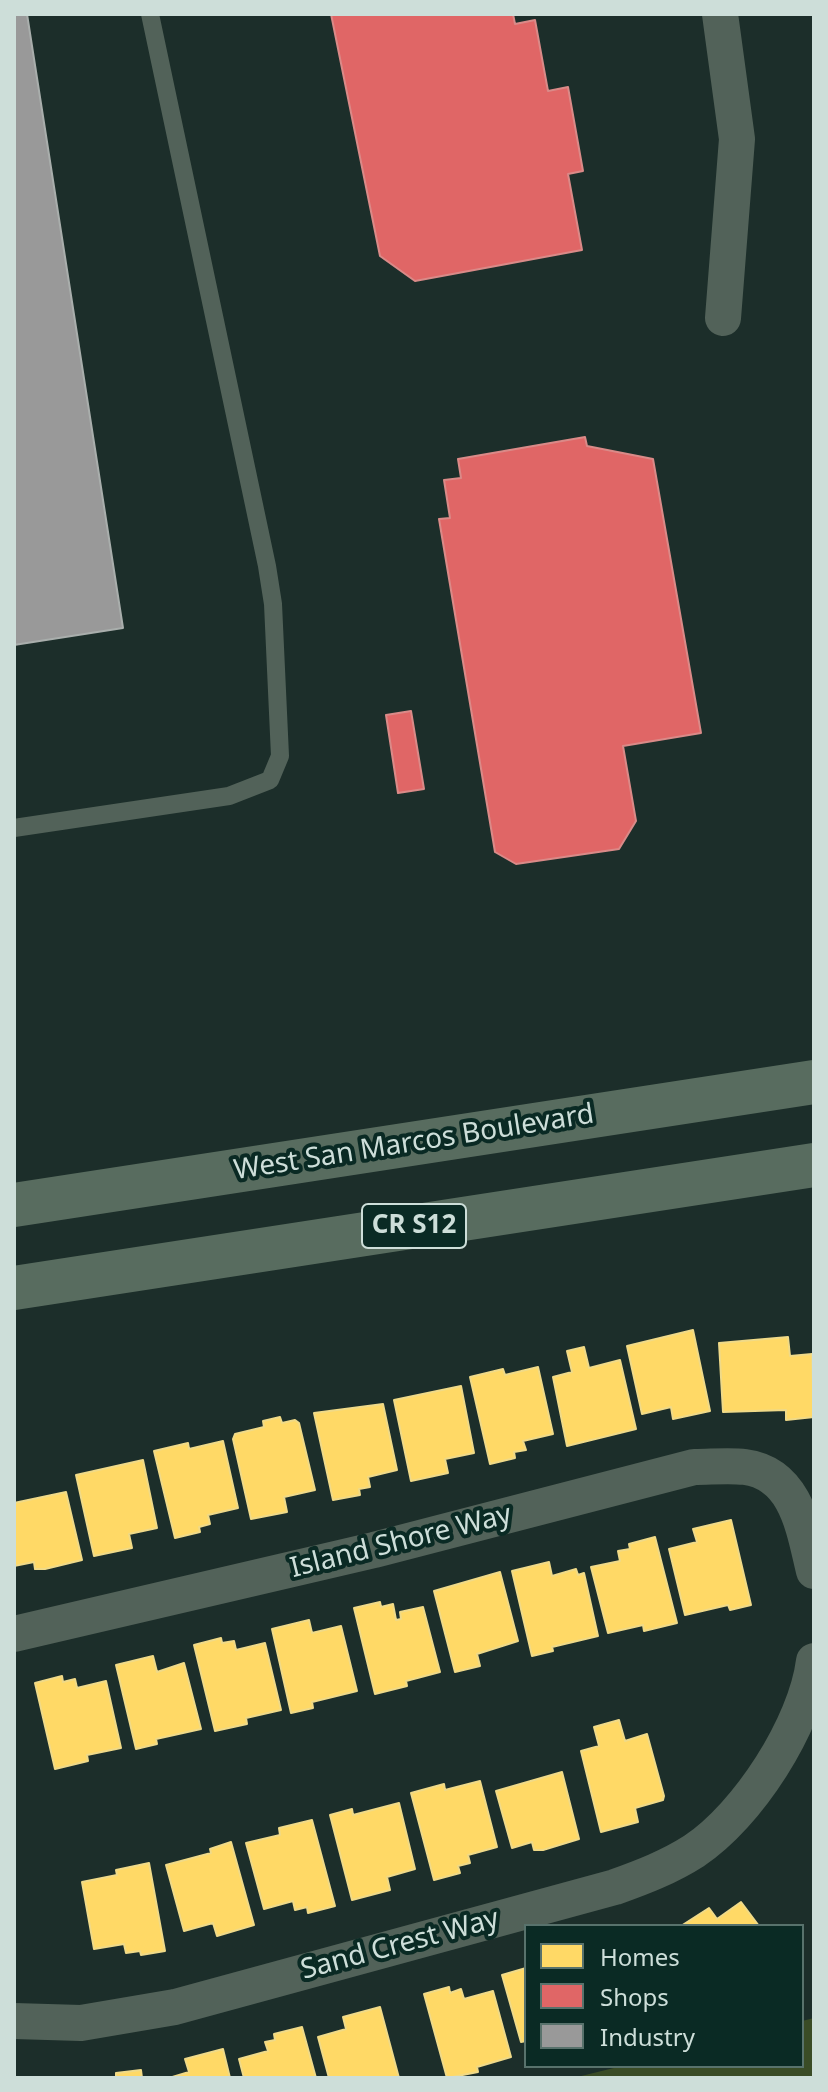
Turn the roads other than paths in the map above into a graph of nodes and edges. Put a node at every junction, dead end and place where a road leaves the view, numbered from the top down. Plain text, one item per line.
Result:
1 (150, 14) edge
2 (720, 14) edge
3 (723, 318) dead end
4 (14, 828) edge
5 (814, 1082) edge
6 (814, 1165) edge
7 (14, 1205) edge
8 (14, 1288) edge
9 (800, 1504) edge
10 (814, 1571) edge
11 (14, 1634) edge
12 (814, 1661) edge
13 (14, 2021) edge

1 - 4 lane
2 - 3 street
5 - 7 main road, West San Marcos Boulevard
6 - 8 main road, CR S12
9 - 10 street
9 - 11 street, Island Shore Way
12 - 13 street, Sand Crest Way

